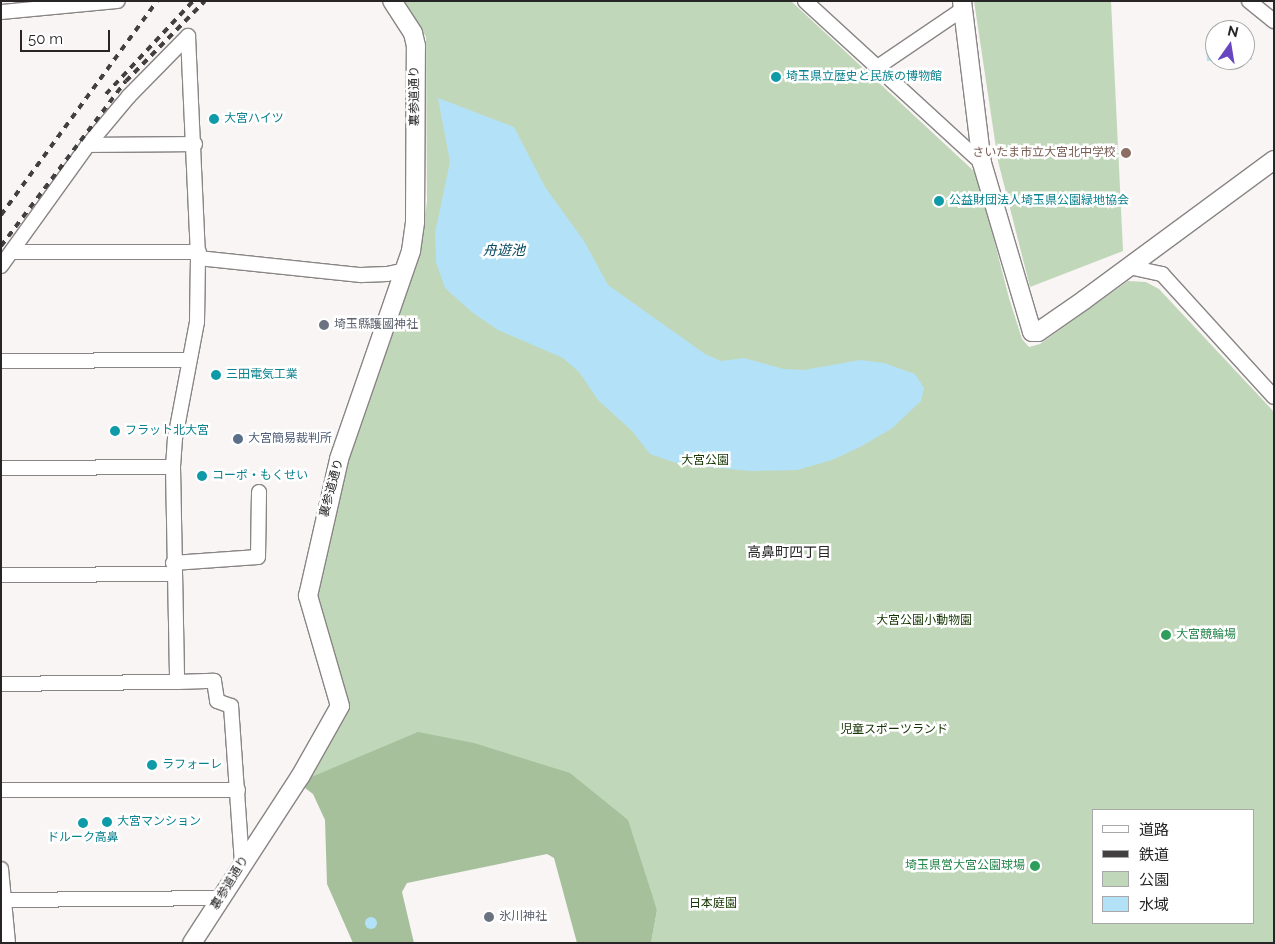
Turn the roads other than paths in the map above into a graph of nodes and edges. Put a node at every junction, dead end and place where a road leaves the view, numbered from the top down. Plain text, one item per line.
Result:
1 (117, 1) edge
2 (392, 1) edge
3 (806, 1) edge
4 (1249, 1) edge
5 (962, 5) edge
6 (1, 12) edge
7 (1274, 21) edge
8 (878, 66) junction
9 (195, 144) junction
10 (88, 145) junction
11 (1274, 160) edge
12 (982, 163) junction
13 (12, 252) junction
14 (199, 255) junction
15 (1, 266) edge
16 (1128, 267) junction
17 (406, 270) junction
18 (188, 360) junction
19 (1, 361) edge
20 (1274, 397) edge
21 (173, 467) junction
22 (1, 468) edge
23 (259, 492) dead end
24 (173, 568) junction
25 (1, 576) edge
26 (178, 682) junction
27 (1, 684) edge
28 (1, 790) edge
29 (238, 790) junction
30 (242, 865) junction
31 (1, 869) edge
32 (221, 898) junction
33 (3, 900) edge
34 (8, 943) edge
35 (192, 943) edge

1 - 6 street
2 - 17 street, 裏参道通り
3 - 8 street
4 - 7 street
5 - 8 street
5 - 12 street
8 - 12 street
9 - 10 street
9 - 10 street
9 - 14 street
10 - 13 street
11 - 16 street
12 - 16 street
13 - 14 street
13 - 15 street
14 - 17 street
14 - 18 street
16 - 20 street
17 - 30 street, 裏参道通り
18 - 19 street
18 - 21 street
21 - 22 street
21 - 24 street
23 - 24 street
24 - 25 street
24 - 26 street
26 - 27 street
26 - 29 street
28 - 29 street
29 - 30 street
30 - 32 street, 裏参道通り
31 - 33 street
32 - 33 street
32 - 35 street, 裏参道通り
33 - 34 street

